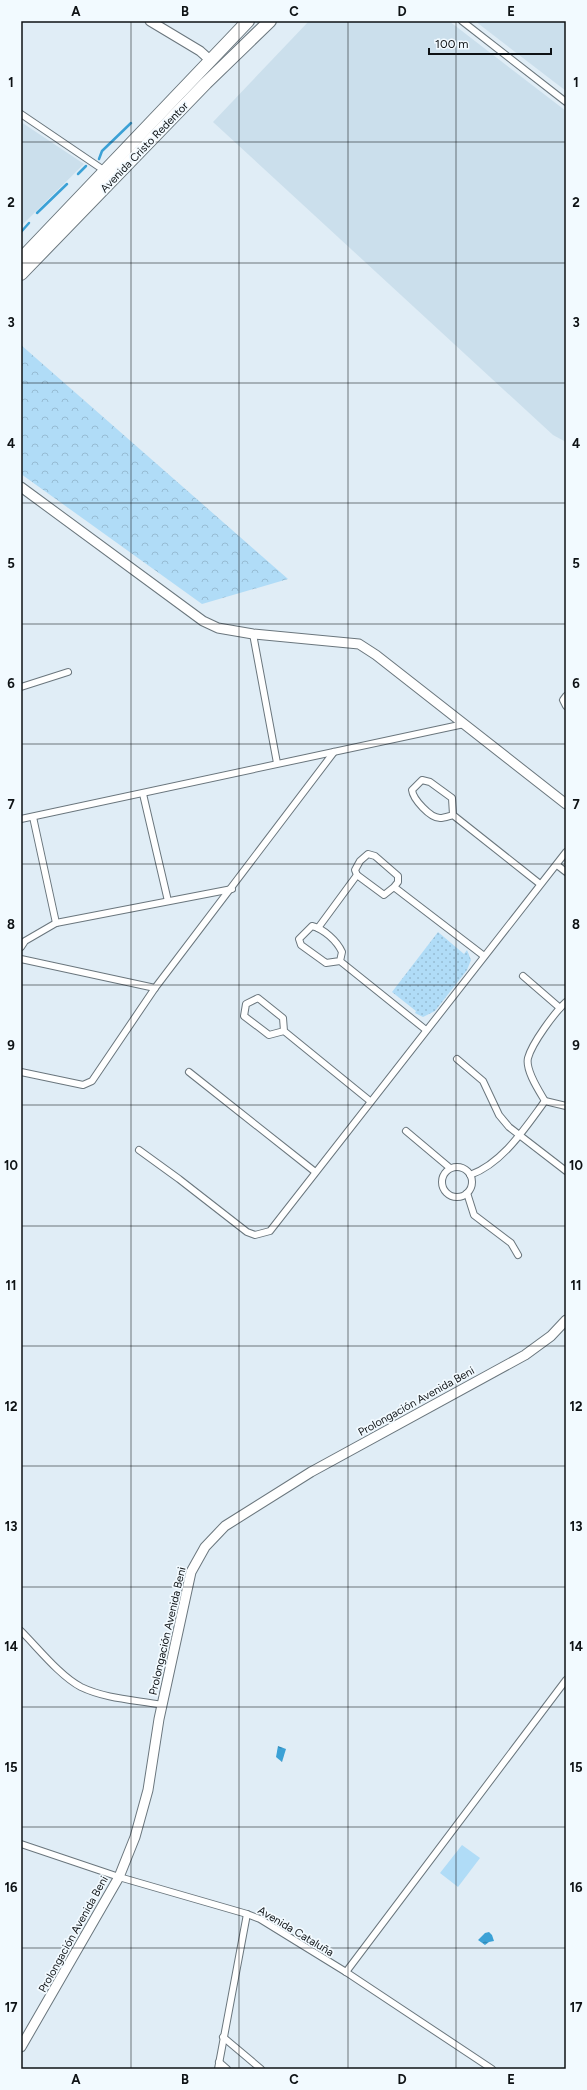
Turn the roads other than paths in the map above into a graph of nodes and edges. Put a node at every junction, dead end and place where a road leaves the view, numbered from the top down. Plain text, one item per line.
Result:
1 (150, 21) edge
2 (237, 21) edge
3 (248, 21) edge
4 (259, 21) edge
5 (270, 21) edge
6 (462, 21) edge
7 (224, 46) junction
8 (210, 60) junction
9 (206, 83) junction
10 (566, 102) edge
11 (21, 114) edge
12 (105, 171) junction
13 (21, 259) edge
14 (21, 274) edge
15 (21, 487) edge
16 (253, 634) junction
17 (68, 672) dead end
18 (21, 687) edge
19 (566, 696) edge
20 (566, 706) edge
21 (464, 724) junction
22 (334, 752) junction
23 (277, 763) junction
24 (143, 794) junction
25 (566, 804) edge
26 (452, 815) junction
27 (33, 817) junction
28 (21, 820) edge
29 (565, 855) edge
30 (557, 865) junction
31 (566, 872) edge
32 (358, 875) junction
33 (540, 884) junction
34 (394, 886) junction
35 (232, 889) junction
36 (168, 901) junction
37 (56, 922) junction
38 (318, 928) junction
39 (21, 947) edge
40 (484, 956) junction
41 (21, 959) edge
42 (340, 961) junction
43 (523, 976) dead end
44 (155, 988) junction
45 (566, 1002) edge
46 (560, 1008) junction
47 (426, 1030) junction
48 (284, 1031) junction
49 (457, 1059) dead end
50 (21, 1072) edge
51 (189, 1072) dead end
52 (370, 1101) junction
53 (545, 1101) junction
54 (566, 1106) edge
55 (406, 1131) dead end
56 (519, 1135) junction
57 (139, 1150) dead end
58 (450, 1168) junction
59 (314, 1171) junction
60 (566, 1171) edge
61 (470, 1175) junction
62 (467, 1193) junction
63 (518, 1255) dead end
64 (566, 1320) edge
65 (21, 1631) edge
66 (566, 1680) edge
67 (162, 1705) junction
68 (21, 1844) edge
69 (119, 1877) junction
70 (247, 1914) junction
71 (346, 1972) junction
72 (223, 2037) junction
73 (21, 2047) edge
74 (218, 2066) edge
75 (227, 2069) edge
76 (261, 2069) edge
77 (492, 2069) edge

1 - 8 street
2 - 7 highway
3 - 7 highway, Avenida Cristo Redentor
4 - 9 highway
5 - 9 highway, Avenida Cristo Redentor
6 - 10 street
7 - 8 highway, Avenida Cristo Redentor
8 - 12 highway, Avenida Cristo Redentor
9 - 14 highway, Avenida Cristo Redentor
11 - 12 street
12 - 13 highway, Avenida Cristo Redentor
15 - 16 street
16 - 21 street
16 - 23 street
17 - 18 street
19 - 20 street
21 - 22 street
21 - 25 street
22 - 23 street
22 - 35 street
23 - 24 street
24 - 27 street
24 - 36 street
26 - 26 street
26 - 33 street
27 - 28 street
27 - 37 street
29 - 30 street
30 - 31 street
30 - 33 street
32 - 34 street
32 - 34 street
32 - 38 street
33 - 40 street
34 - 40 street
35 - 36 street
35 - 44 street
36 - 37 street
37 - 39 street
38 - 42 street
38 - 42 street
40 - 47 street
41 - 44 street
42 - 47 street
43 - 46 street
44 - 50 street
45 - 46 street
46 - 53 street
47 - 52 street
48 - 48 street
48 - 52 street
49 - 56 street
51 - 59 street
52 - 59 street
53 - 54 street
53 - 56 street
55 - 58 street
56 - 60 street
56 - 61 street
57 - 59 street
58 - 61 street
58 - 62 street
61 - 62 street
62 - 63 street
64 - 67 street, Prolongación Avenida Beni
65 - 67 street
66 - 71 street
67 - 69 street, Prolongación Avenida Beni
68 - 69 street, Avenida Cataluña
69 - 70 street, Avenida Cataluña
69 - 73 street, Prolongación Avenida Beni
70 - 71 street, Avenida Cataluña
70 - 72 street
71 - 77 street, Avenida Cataluña
72 - 74 street
72 - 76 street
74 - 75 street

